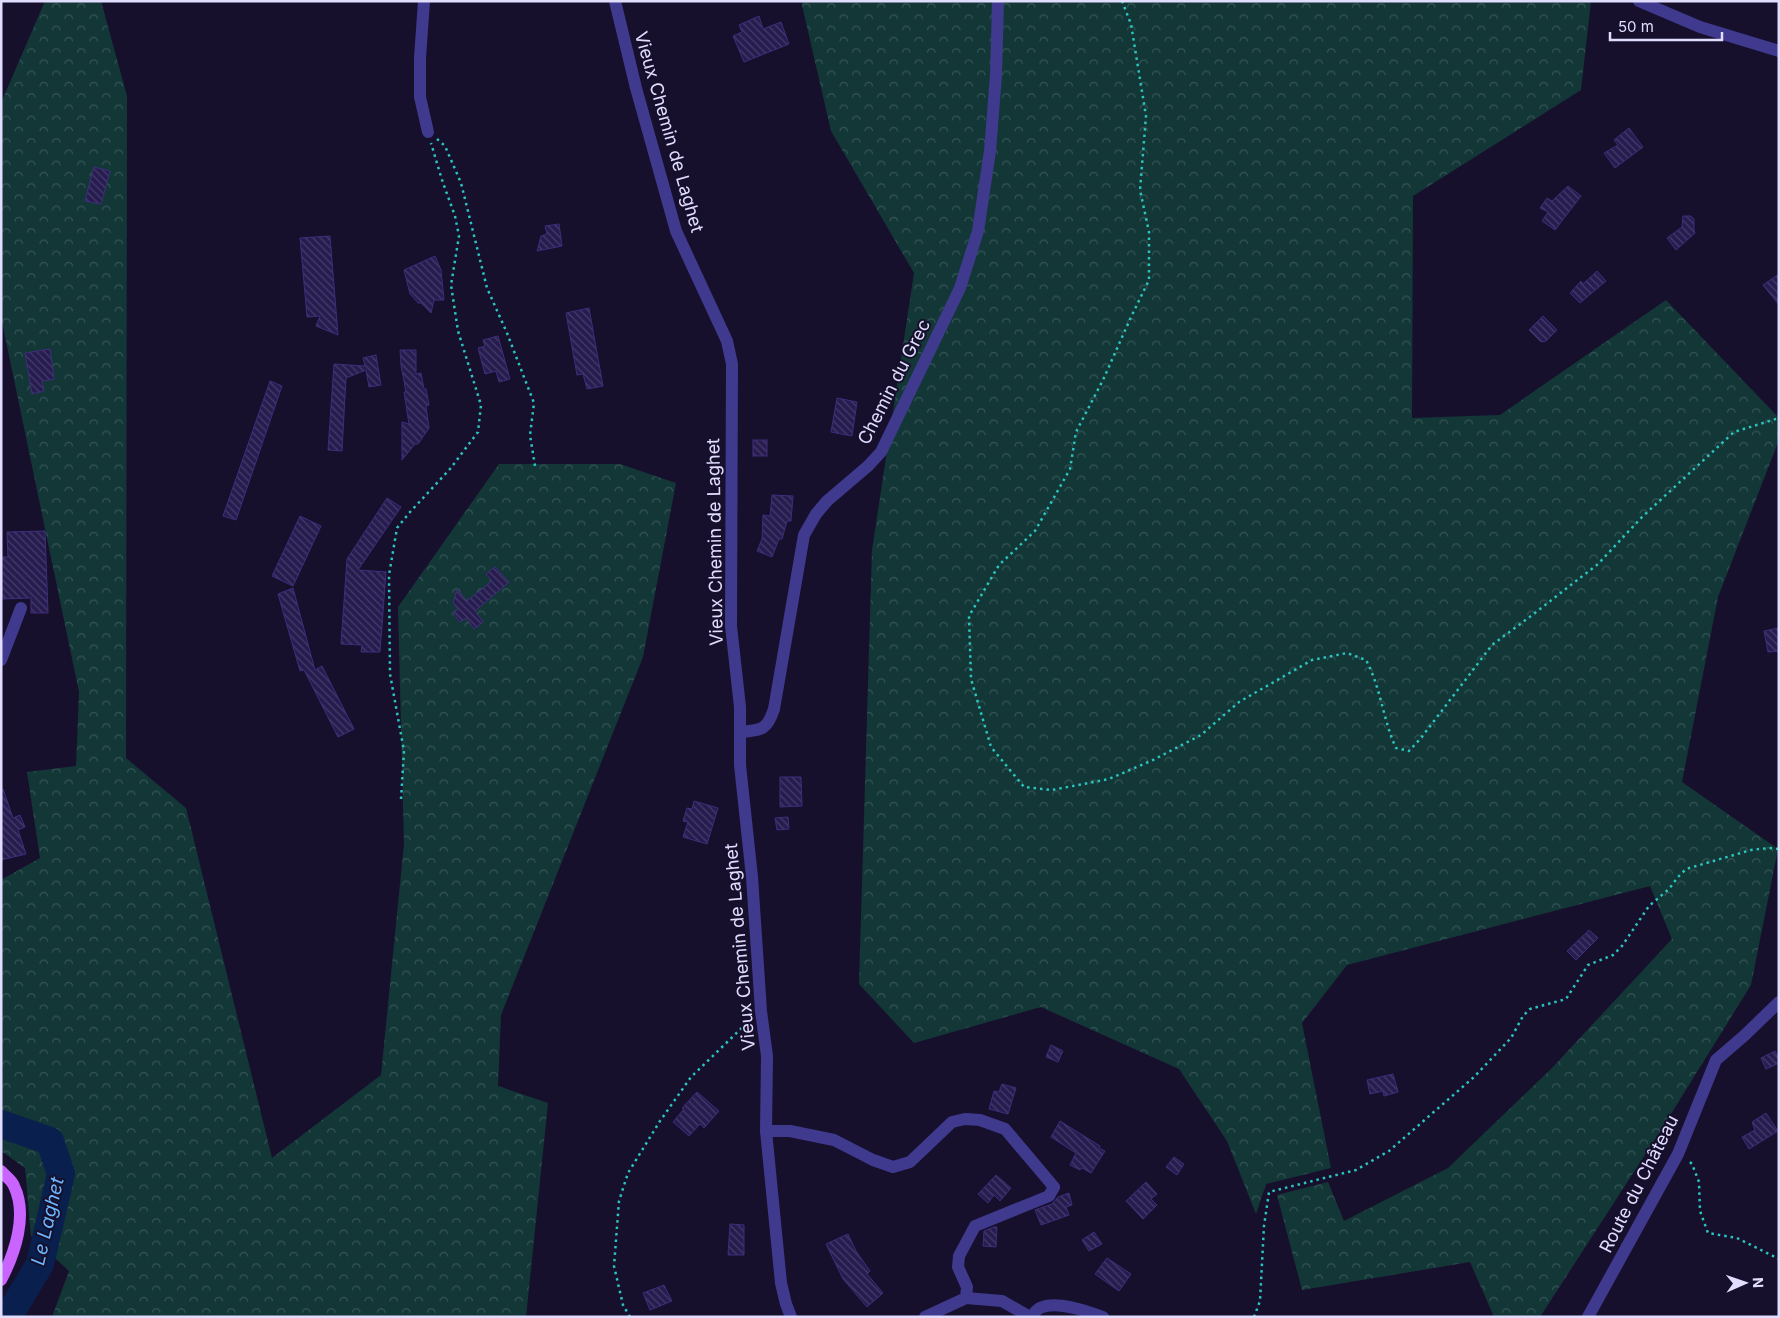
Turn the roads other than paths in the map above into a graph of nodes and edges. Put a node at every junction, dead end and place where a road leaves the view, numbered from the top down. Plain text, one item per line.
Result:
1 (424, 1) edge
2 (615, 1) edge
3 (998, 1) edge
4 (1639, 1) edge
5 (1779, 51) edge
6 (428, 132) road end
7 (21, 608) dead end
8 (1, 660) edge
9 (741, 732) junction
10 (1779, 1002) edge
11 (766, 1131) junction
12 (1, 1171) edge
13 (1, 1280) edge
14 (966, 1298) junction
15 (791, 1317) edge
16 (925, 1317) edge
17 (1031, 1317) edge
18 (1104, 1317) edge
19 (1588, 1317) edge

1 - 6 street
2 - 9 street, Vieux Chemin de Laghet
3 - 9 street, Chemin du Grec
4 - 5 street
7 - 8 street
9 - 11 street, Vieux Chemin de Laghet
10 - 19 street, Route du Château
11 - 14 street
11 - 15 street, Vieux Chemin de Laghet
12 - 13 main road
14 - 16 street
14 - 17 street
17 - 18 street

